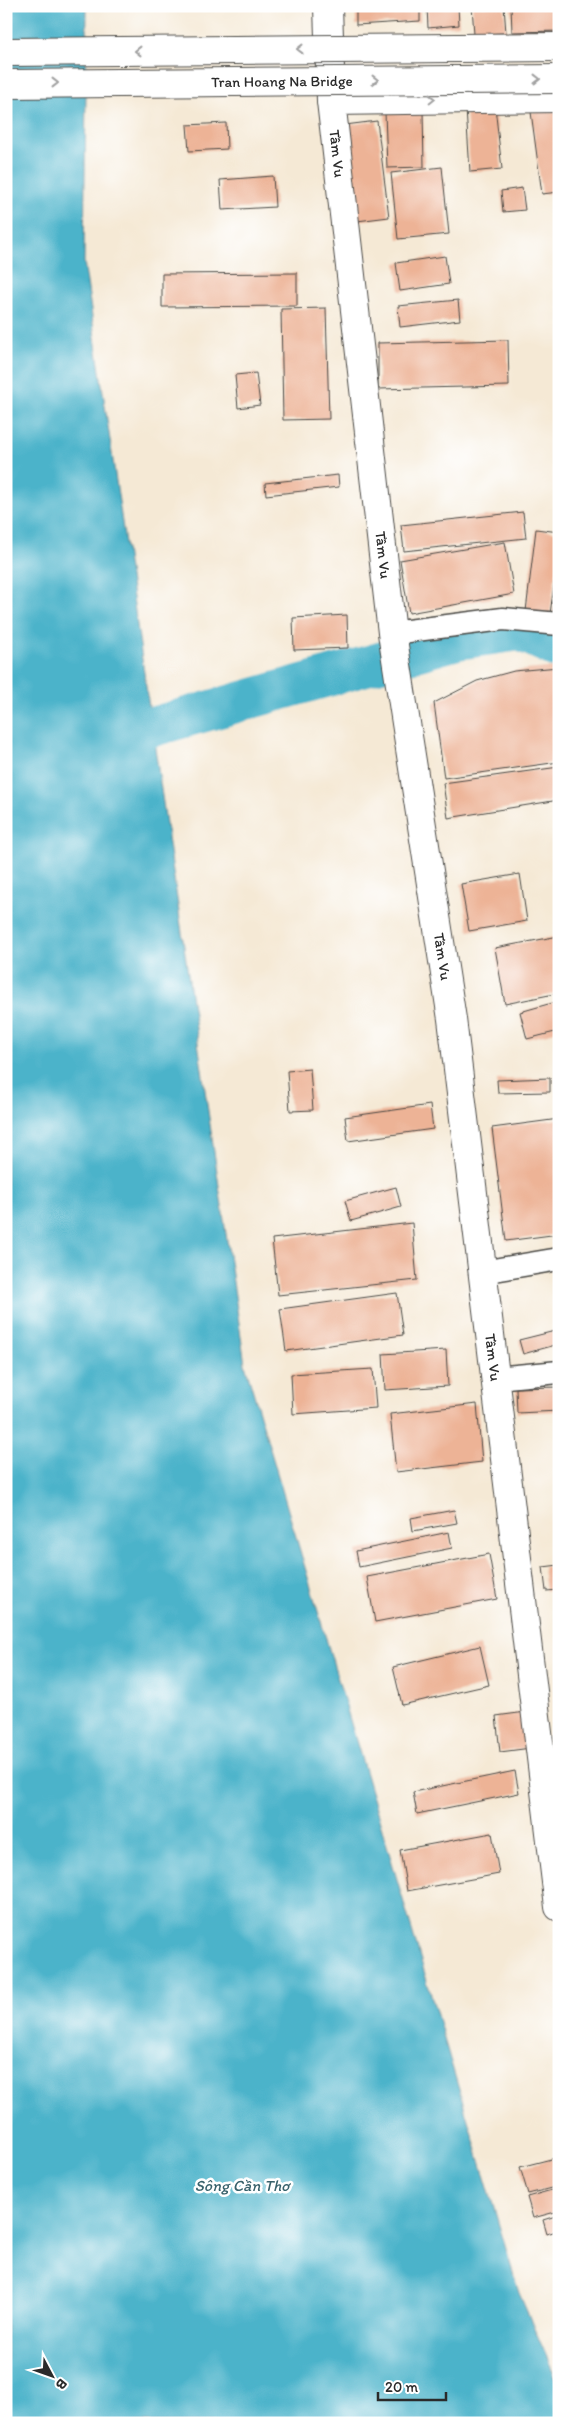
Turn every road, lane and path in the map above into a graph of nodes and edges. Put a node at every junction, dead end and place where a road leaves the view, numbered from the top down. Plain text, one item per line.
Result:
1 (328, 6) edge
2 (559, 36) edge
3 (329, 40) junction
4 (559, 48) edge
5 (6, 52) edge
6 (559, 79) edge
7 (6, 84) edge
8 (559, 98) edge
9 (331, 101) junction
10 (559, 624) edge
11 (392, 634) junction
12 (559, 1259) edge
13 (482, 1272) junction
14 (559, 1372) edge
15 (495, 1378) junction
16 (551, 1791) edge
17 (558, 1898) edge

1 - 3 street, Tầm Vu
2 - 3 street
3 - 9 street, Tầm Vu
4 -> 5 street, Tran Hoang Na Bridge, bridge
7 -> 6 street, Tran Hoang Na Bridge, bridge
9 -> 8 street
9 - 11 street, Tầm Vu
10 - 11 street
11 - 13 street, Tầm Vu
12 - 13 street
13 - 15 street, Tầm Vu
14 - 15 street
15 - 16 street, Tầm Vu
16 - 17 street, Tầm Vu

